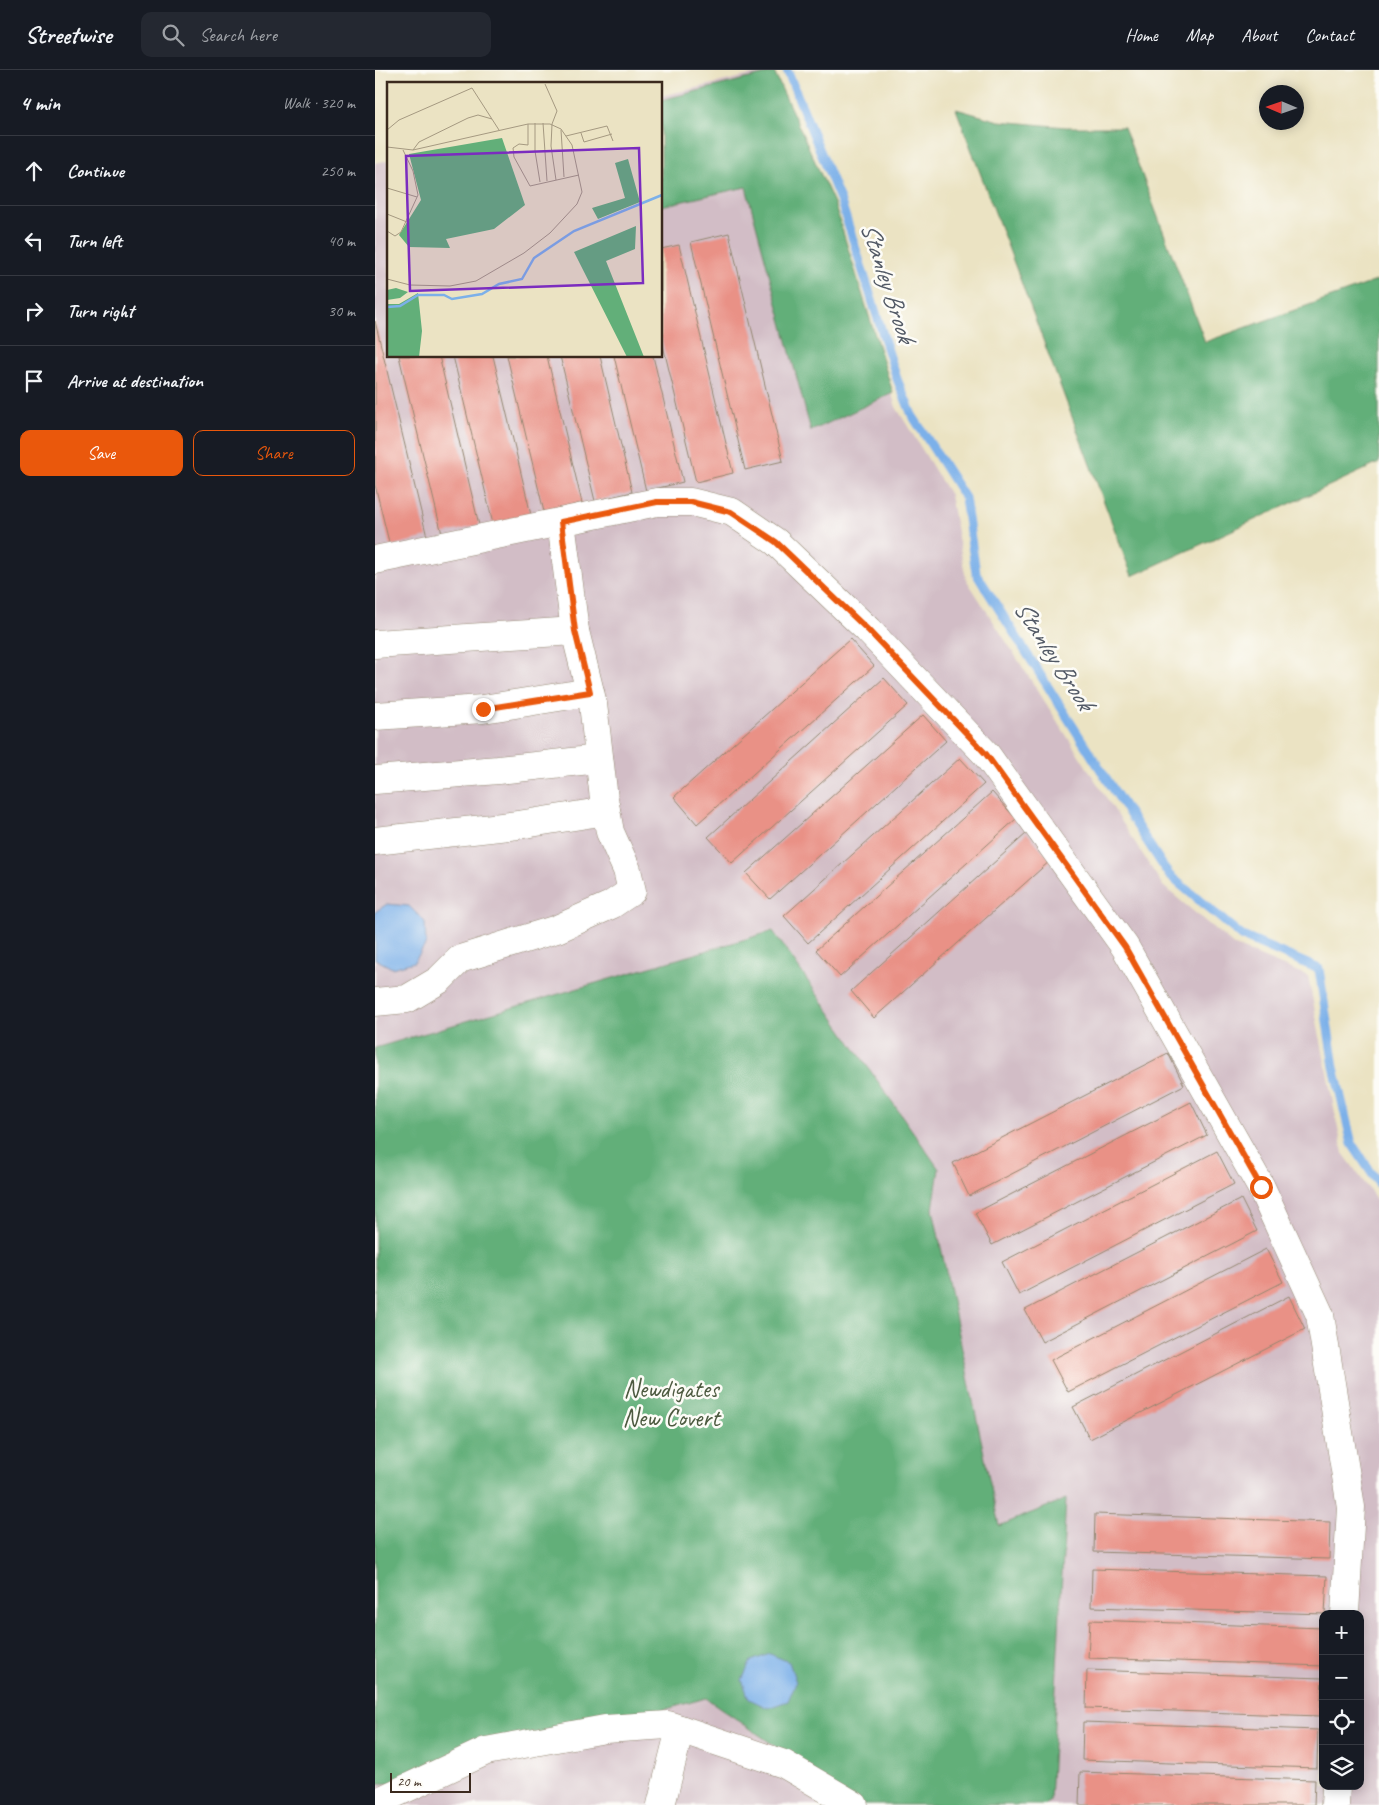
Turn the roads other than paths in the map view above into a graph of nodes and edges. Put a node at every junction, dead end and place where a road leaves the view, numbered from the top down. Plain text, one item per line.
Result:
1 (561, 522) junction
2 (375, 560) edge
3 (575, 631) junction
4 (375, 644) edge
5 (590, 692) junction
6 (375, 716) edge
7 (599, 759) junction
8 (375, 780) edge
9 (606, 811) junction
10 (375, 841) edge
11 (375, 1002) edge
12 (1345, 1610) edge
13 (680, 1729) junction
14 (1336, 1790) edge
15 (375, 1803) edge
16 (661, 1805) edge
17 (855, 1805) edge
18 (1335, 1805) edge

1 - 2 lane
1 - 3 lane
1 - 12 lane
3 - 4 lane
3 - 5 lane
5 - 6 lane
5 - 7 lane
7 - 8 lane
7 - 9 lane
9 - 10 lane
9 - 11 lane
13 - 15 lane
13 - 16 lane
13 - 17 lane
14 - 18 lane

